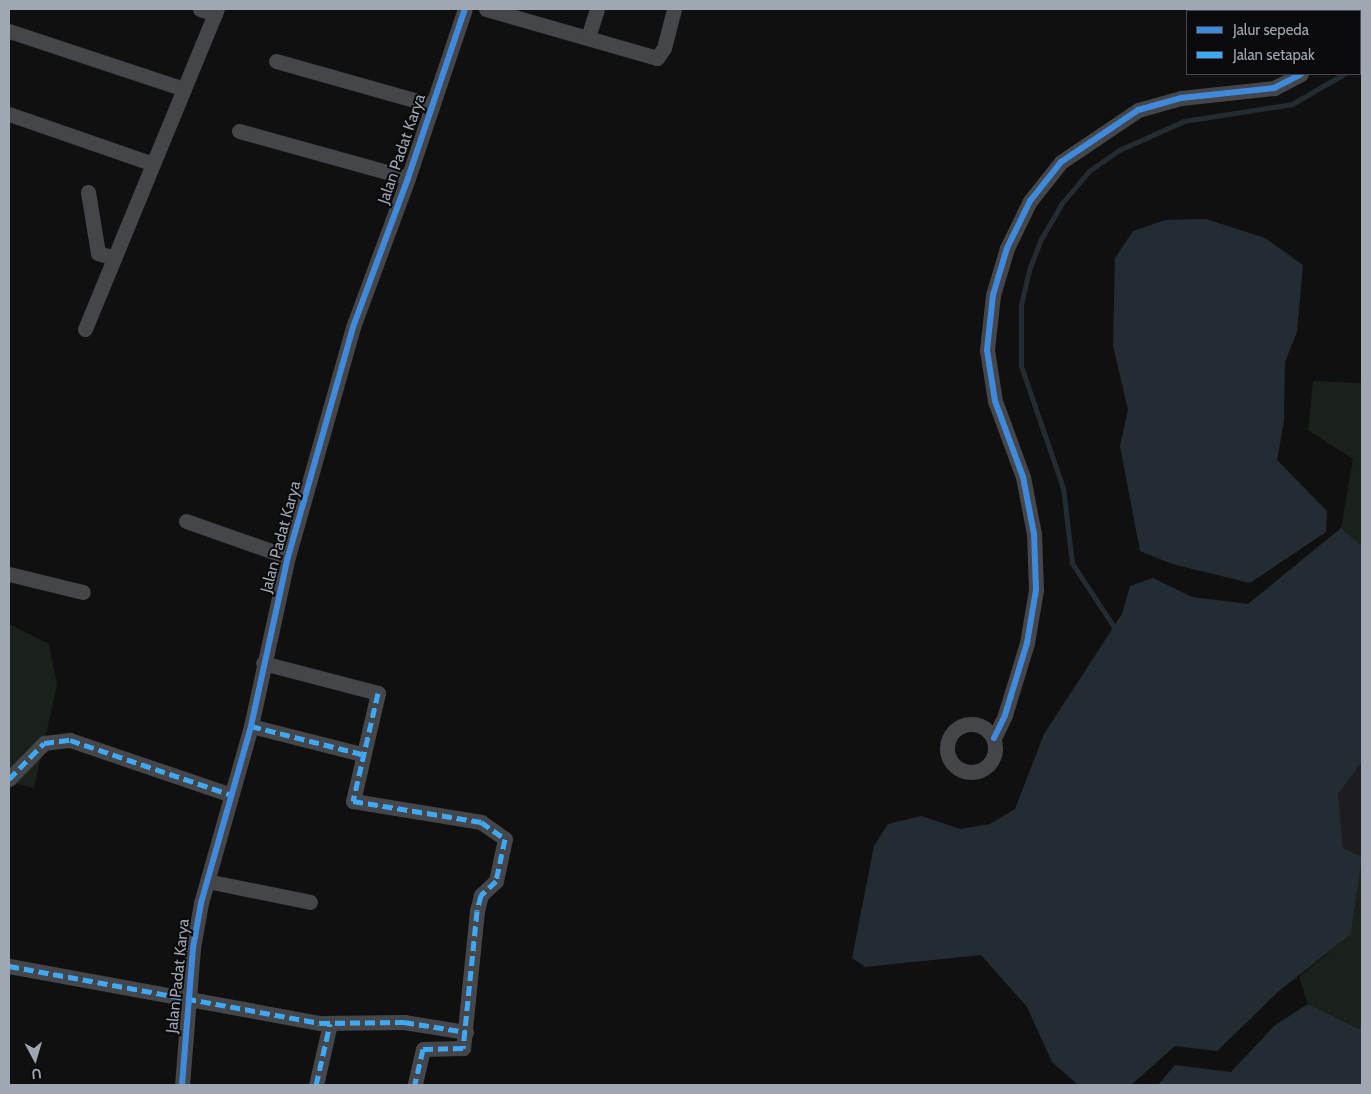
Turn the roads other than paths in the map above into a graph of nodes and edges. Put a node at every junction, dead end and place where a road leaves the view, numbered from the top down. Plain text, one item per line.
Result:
1 (200, 9) edge
2 (465, 9) edge
3 (486, 9) edge
4 (597, 9) edge
5 (674, 9) edge
6 (216, 11) edge
7 (9, 31) edge
8 (588, 37) junction
9 (276, 61) dead end
10 (1299, 75) edge
11 (184, 89) junction
12 (431, 105) junction
13 (9, 114) edge
14 (239, 131) dead end
15 (153, 164) junction
16 (408, 178) junction
17 (88, 192) dead end
18 (114, 258) junction
19 (85, 329) dead end
20 (186, 521) dead end
21 (288, 557) junction
22 (9, 574) edge
23 (83, 592) dead end
24 (263, 664) junction
25 (251, 726) junction
26 (994, 738) dead end
27 (362, 754) junction
28 (9, 779) edge
29 (229, 794) junction
30 (207, 880) junction
31 (310, 902) dead end
32 (9, 966) edge
33 (188, 997) junction
34 (330, 1024) junction
35 (466, 1032) junction
36 (182, 1085) edge
37 (316, 1085) edge
38 (415, 1085) edge

1 - 6 street
2 - 12 street, Jalan Padat Karya
3 - 8 street
4 - 8 street
5 - 8 street
6 - 11 street
7 - 11 street
9 - 12 street
10 - 26 street
11 - 15 street
12 - 16 street, Jalan Padat Karya
13 - 15 street
14 - 16 street
15 - 18 street
16 - 21 street, Jalan Padat Karya
17 - 18 street
18 - 19 street
20 - 21 street
21 - 24 street, Jalan Padat Karya
22 - 23 street
24 - 25 street, Jalan Padat Karya
24 - 27 street
25 - 27 street
25 - 29 street, Jalan Padat Karya
27 - 35 street
28 - 29 street
29 - 30 street, Jalan Padat Karya
30 - 31 street
30 - 33 street, Jalan Padat Karya
32 - 33 street
33 - 34 street
33 - 36 street, Jalan Padat Karya
34 - 35 street
34 - 37 street
35 - 38 street

